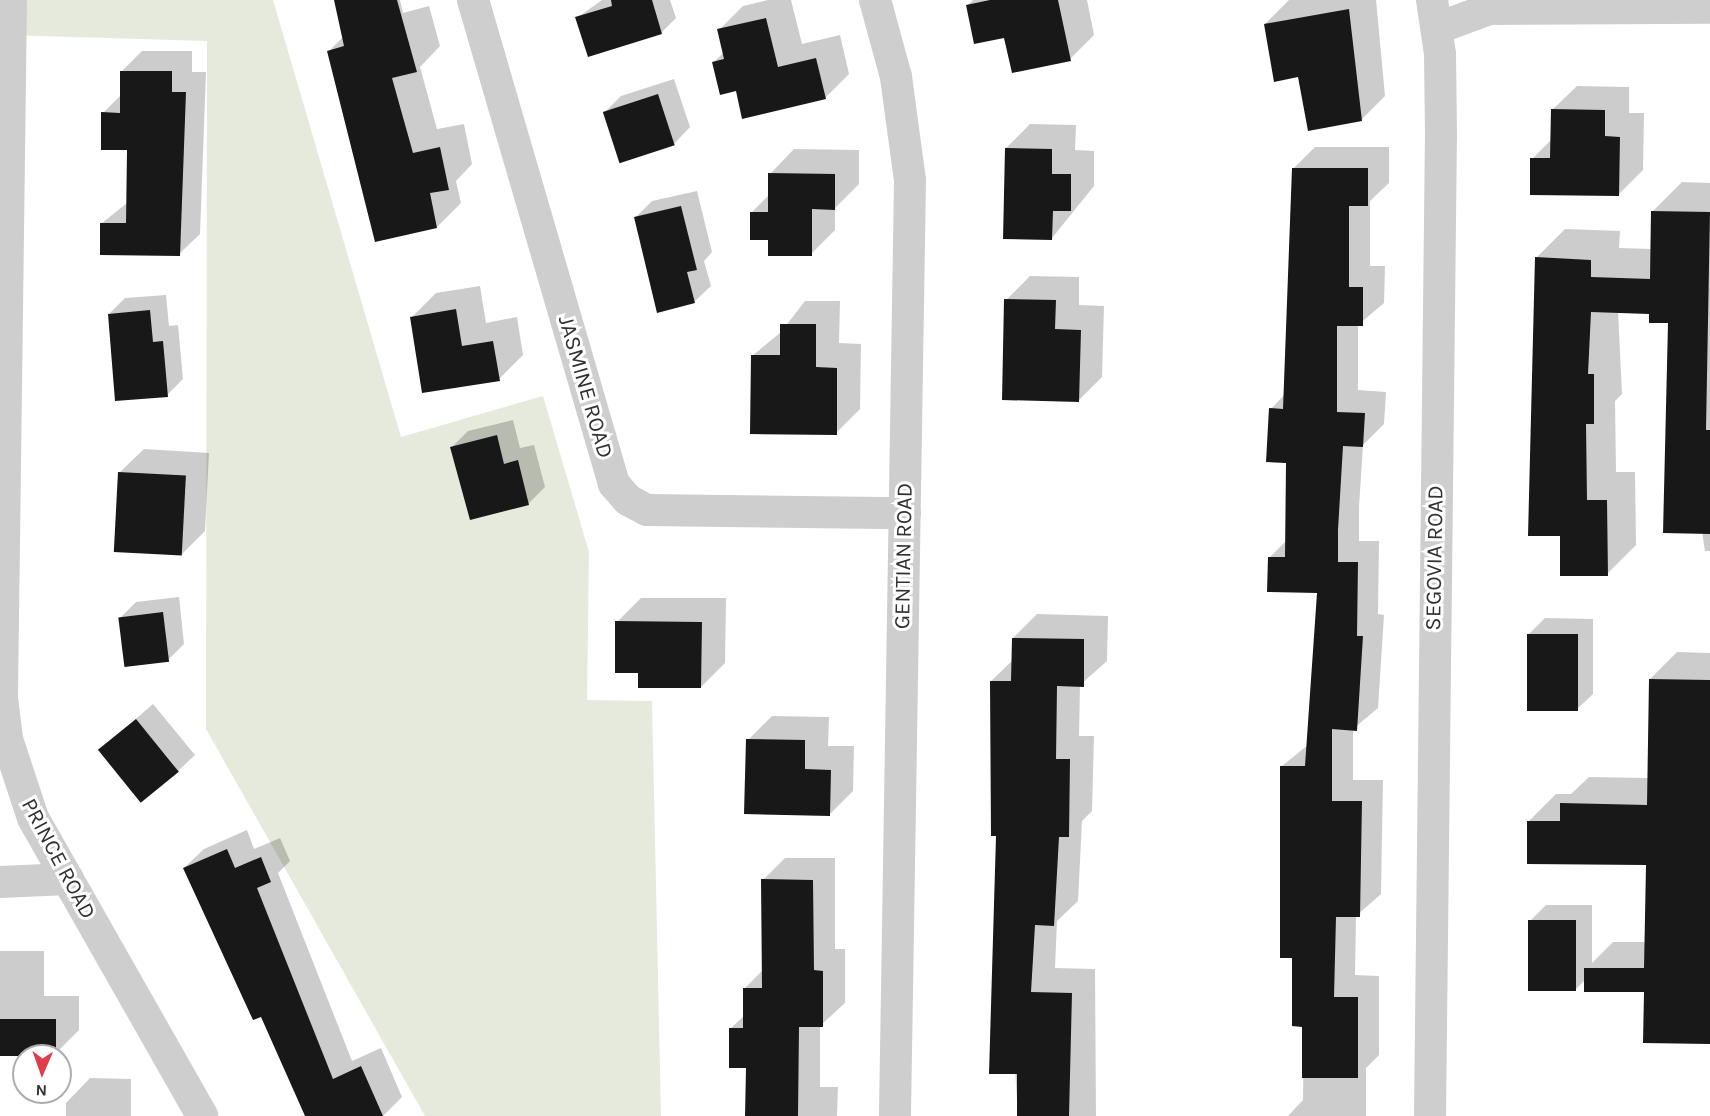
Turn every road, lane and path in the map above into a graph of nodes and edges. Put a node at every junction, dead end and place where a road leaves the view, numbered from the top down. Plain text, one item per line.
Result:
1 (11, 0) edge
2 (473, 0) edge
3 (875, 0) edge
4 (1710, 8) edge
5 (1435, 14) edge
6 (905, 513) junction
7 (68, 879) junction
8 (0, 882) edge
9 (202, 1116) edge
10 (895, 1116) edge
11 (1430, 1116) edge

1 - 7 street, PRINCE ROAD
2 - 6 street, JASMINE ROAD
3 - 6 street, GENTIAN ROAD
4 - 5 street
5 - 11 street, SEGOVIA ROAD
6 - 10 street, GENTIAN ROAD
7 - 8 street
7 - 9 street, PRINCE ROAD

